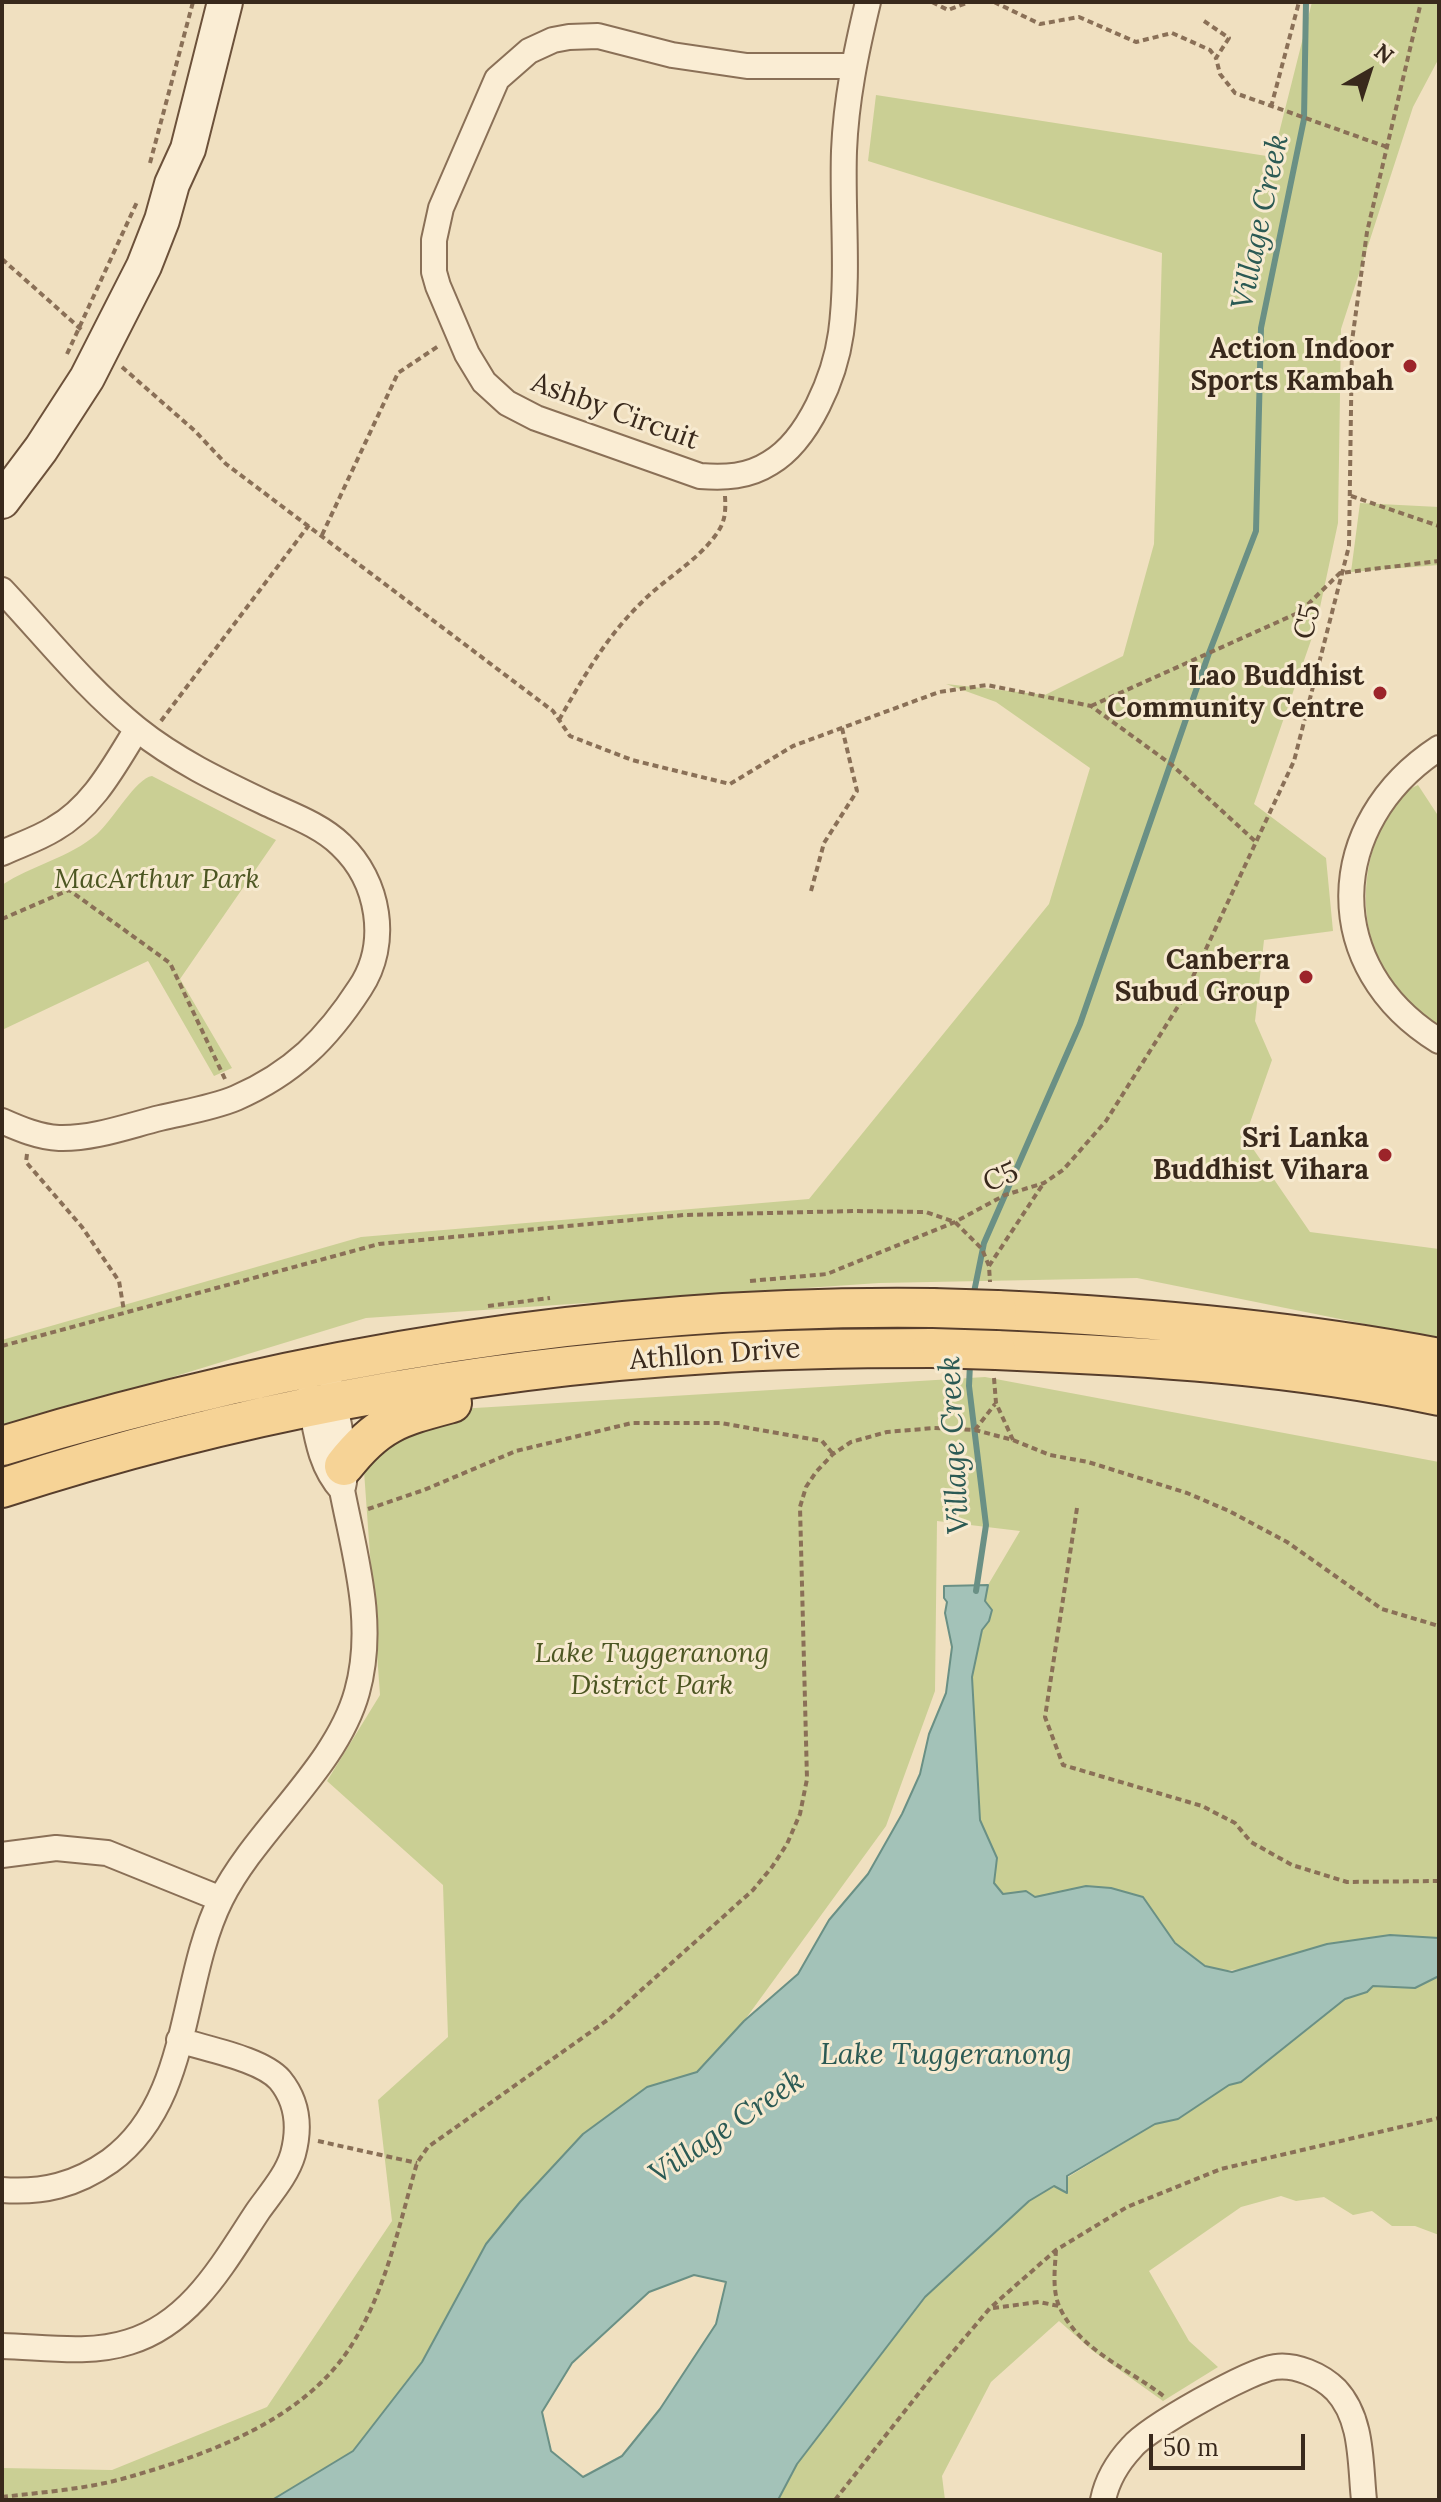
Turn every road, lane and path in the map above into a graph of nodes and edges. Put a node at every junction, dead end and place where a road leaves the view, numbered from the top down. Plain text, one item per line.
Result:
1 (193, 2) edge
2 (225, 2) edge
3 (868, 2) edge
4 (932, 2) edge
5 (969, 2) edge
6 (994, 2) edge
7 (1299, 2) edge
8 (1421, 2) edge
9 (1204, 21) dead end
10 (1216, 58) junction
11 (853, 66) junction
12 (1271, 107) junction
13 (1387, 147) junction
14 (150, 163) dead end
15 (142, 192) dead end
16 (2, 259) edge
17 (458, 333) junction
18 (90, 338) junction
19 (64, 361) dead end
20 (724, 478) junction
21 (1351, 496) junction
22 (2, 501) edge
23 (309, 525) junction
24 (1439, 526) edge
25 (322, 535) junction
26 (1439, 561) edge
27 (1340, 573) junction
28 (2, 590) edge
29 (1091, 706) junction
30 (559, 720) junction
31 (842, 728) junction
32 (143, 733) junction
33 (1439, 748) edge
34 (1257, 843) junction
35 (2, 853) edge
36 (811, 891) dead end
37 (2, 919) edge
38 (1439, 1041) edge
39 (234, 1098) junction
40 (2, 1121) edge
41 (28, 1132) junction
42 (1044, 1183) junction
43 (989, 1266) dead end
44 (124, 1311) junction
45 (2, 1346) edge
46 (1439, 1358) edge
47 (315, 1365) junction
48 (995, 1365) junction
49 (532, 1370) junction
50 (1439, 1396) edge
51 (996, 1403) junction
52 (322, 1404) junction
53 (975, 1430) junction
54 (1013, 1440) junction
55 (2, 1446) edge
56 (833, 1454) junction
57 (343, 1478) junction
58 (2, 1488) edge
59 (1077, 1508) dead end
60 (347, 1516) junction
61 (1439, 1626) edge
62 (2, 1855) edge
63 (1439, 1881) edge
64 (221, 1899) junction
65 (179, 2040) junction
66 (1439, 2118) edge
67 (297, 2136) junction
68 (417, 2163) junction
69 (2, 2190) edge
70 (1056, 2250) junction
71 (1059, 2306) junction
72 (990, 2308) junction
73 (2, 2346) edge
74 (1175, 2418) junction
75 (2, 2497) edge
76 (835, 2500) edge
77 (1103, 2500) edge
78 (1364, 2500) edge

1 - 14 path
2 - 18 street
3 - 11 street, Ashby Circuit
4 - 5 path
6 - 10 path
7 - 12 path
8 - 13 path, C5
9 - 10 path
10 - 12 path
11 - 17 street, Ashby Circuit
11 - 20 street, Ashby Circuit
12 - 13 path
13 - 21 path, C5
15 - 18 path
16 - 18 path
17 - 20 street, Ashby Circuit
17 - 25 path
18 - 19 path
18 - 22 street
18 - 23 path
20 - 30 path
21 - 24 path
21 - 27 path, C5
23 - 25 path
23 - 32 path
25 - 30 path
26 - 27 path
27 - 29 path
27 - 34 path, C5
28 - 32 street
29 - 31 path
29 - 34 path
30 - 31 path
31 - 36 path
32 - 35 street
32 - 39 street
33 - 38 street
34 - 42 path, C5
37 - 39 path
39 - 41 street
40 - 41 street
41 - 44 path
42 - 43 path
42 - 44 path, C5
44 - 45 path
46 - 47 main road, Athllon Drive, bridge
47 - 52 street
47 - 55 main road, Athllon Drive
48 - 49 main road, Athllon Drive, bridge
48 - 50 main road, Athllon Drive
48 - 51 path
49 - 52 main road, Athllon Drive
49 - 57 main road
51 - 53 path
51 - 54 path
52 - 57 street
52 - 58 main road, Athllon Drive
53 - 54 path
53 - 56 path
54 - 61 path
56 - 60 path
56 - 68 path
57 - 60 street
59 - 63 path
60 - 64 street
62 - 64 street
64 - 65 street
65 - 67 street
65 - 69 street
66 - 70 path
67 - 68 path
67 - 73 street
68 - 75 path
70 - 71 path
70 - 72 path
71 - 72 path
71 - 74 path
72 - 76 path
74 - 77 street
74 - 78 street

